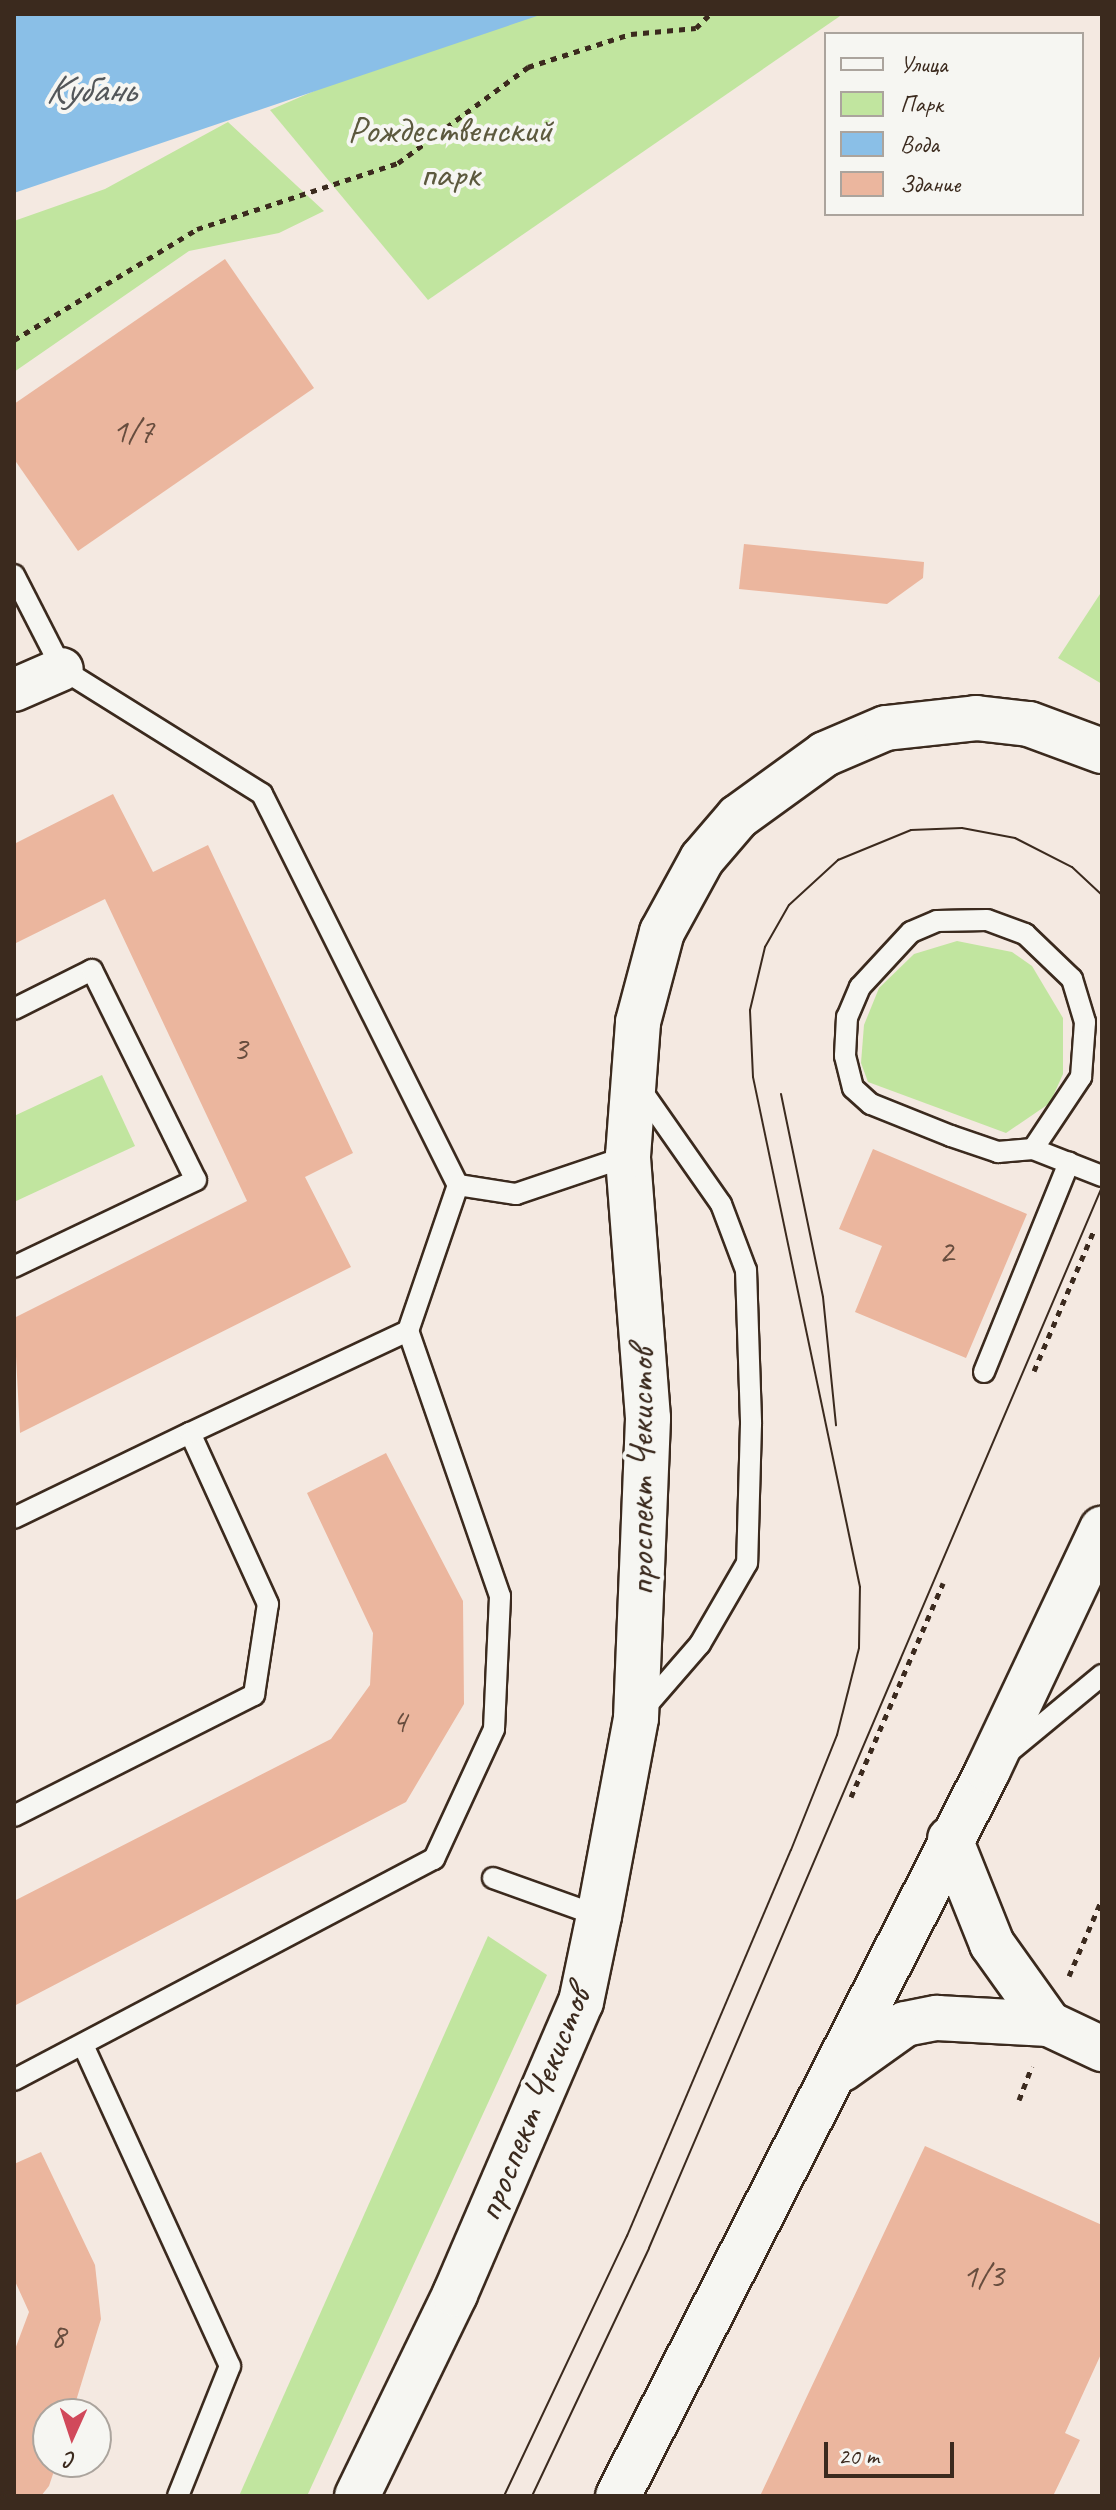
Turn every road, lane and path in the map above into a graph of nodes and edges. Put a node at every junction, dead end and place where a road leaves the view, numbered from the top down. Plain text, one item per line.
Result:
1 (710, 14) edge
2 (14, 340) edge
3 (14, 575) edge
4 (62, 669) junction
5 (14, 690) edge
6 (1102, 751) edge
7 (14, 1009) edge
8 (633, 1077) junction
9 (1033, 1149) junction
10 (628, 1156) junction
11 (1069, 1163) junction
12 (1102, 1176) edge
13 (458, 1185) junction
14 (1094, 1230) dead end
15 (14, 1267) edge
16 (408, 1331) junction
17 (1034, 1371) dead end
18 (984, 1372) dead end
19 (190, 1433) junction
20 (14, 1518) edge
21 (1102, 1529) edge
22 (943, 1583) dead end
23 (1102, 1675) edge
24 (636, 1718) junction
25 (988, 1770) junction
26 (851, 1797) dead end
27 (14, 1816) edge
28 (950, 1839) junction
29 (493, 1878) dead end
30 (1102, 1899) edge
31 (599, 1916) junction
32 (1049, 2024) junction
33 (83, 2045) junction
34 (1102, 2049) edge
35 (834, 2076) junction
36 (14, 2080) edge
37 (178, 2496) edge
38 (357, 2496) edge
39 (618, 2496) edge

1 - 2 path
3 - 4 lane
4 - 5 street
4 - 13 lane
6 - 8 main road, проспект Чекистов
7 - 15 lane
8 - 10 main road, проспект Чекистов
8 - 24 lane
9 - 9 lane
9 - 11 lane
10 - 13 lane
10 - 24 main road, проспект Чекистов
11 - 12 lane
11 - 18 lane
13 - 16 lane
14 - 17 path
16 - 19 lane
16 - 33 lane
19 - 20 lane
19 - 27 lane
21 - 25 main road
22 - 26 path
23 - 25 lane
24 - 31 main road, проспект Чекистов
25 - 28 main road
28 - 32 main road
28 - 35 main road
29 - 31 lane
30 - 32 path
31 - 38 main road, проспект Чекистов
32 - 34 main road
32 - 35 main road
33 - 36 lane
33 - 37 lane
35 - 39 main road

